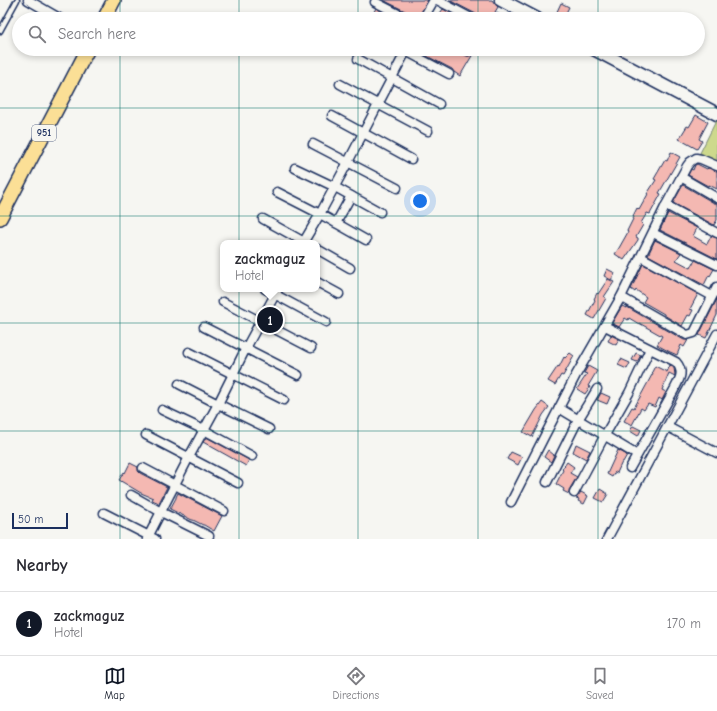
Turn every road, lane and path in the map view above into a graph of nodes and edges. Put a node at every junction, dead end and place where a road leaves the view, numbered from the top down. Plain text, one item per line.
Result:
1 (17, 0) edge
2 (28, 0) edge
3 (114, 0) edge
4 (434, 0) edge
5 (438, 0) edge
6 (501, 0) edge
7 (375, 2) dead end
8 (49, 12) edge
9 (108, 12) edge
10 (394, 12) edge
11 (428, 12) edge
12 (460, 12) edge
13 (524, 12) edge
14 (0, 31) edge
15 (84, 56) edge
16 (402, 56) edge
17 (416, 56) edge
18 (607, 56) edge
19 (358, 60) dead end
20 (449, 74) dead end
21 (392, 78) junction
22 (340, 84) dead end
23 (378, 104) junction
24 (439, 104) dead end
25 (717, 114) edge
26 (332, 116) dead end
27 (428, 131) dead end
28 (364, 133) junction
29 (313, 144) dead end
30 (411, 159) dead end
31 (348, 162) junction
32 (717, 166) edge
33 (295, 168) dead end
34 (681, 177) junction
35 (335, 187) junction
36 (397, 188) dead end
37 (277, 192) dead end
38 (351, 196) junction
39 (717, 198) edge
40 (666, 205) junction
41 (380, 212) dead end
42 (320, 214) junction
43 (0, 218) edge
44 (263, 219) dead end
45 (336, 223) junction
46 (653, 232) junction
47 (717, 233) edge
48 (300, 240) edge
49 (305, 240) edge
50 (366, 240) dead end
51 (320, 251) edge
52 (641, 257) junction
53 (717, 264) edge
54 (350, 268) dead end
55 (320, 284) edge
56 (717, 287) edge
57 (276, 292) edge
58 (339, 294) dead end
59 (712, 296) junction
60 (621, 298) junction
61 (223, 302) dead end
62 (261, 321) junction
63 (326, 322) dead end
64 (605, 326) junction
65 (204, 327) dead end
66 (717, 334) edge
67 (246, 348) junction
68 (311, 348) dead end
69 (650, 349) junction
70 (189, 352) dead end
71 (233, 374) junction
72 (298, 375) dead end
73 (179, 384) dead end
74 (597, 389) dead end
75 (284, 400) dead end
76 (218, 404) junction
77 (559, 408) junction
78 (162, 410) dead end
79 (578, 420) junction
80 (668, 427) junction
81 (269, 429) dead end
82 (204, 430) junction
83 (146, 435) dead end
84 (605, 436) junction
85 (717, 453) edge
86 (637, 455) junction
87 (252, 456) dead end
88 (189, 457) junction
89 (143, 468) dead end
90 (630, 468) dead end
91 (547, 482) dead end
92 (238, 484) dead end
93 (175, 485) junction
94 (574, 493) dead end
95 (131, 495) dead end
96 (511, 502) dead end
97 (224, 511) dead end
98 (161, 512) junction
99 (104, 513) dead end
100 (209, 536) dead end
101 (150, 538) edge
102 (607, 539) edge

1 - 14 lane
2 - 8 street
3 - 9 main road
4 - 11 street
5 - 12 street
6 - 13 street
7 - 10 street
15 - 43 main road, 951
16 - 21 street
17 - 20 street
18 - 25 street
19 - 21 street
21 - 23 street
21 - 24 street
22 - 23 street
23 - 27 street
23 - 28 street
26 - 28 street
28 - 30 street
28 - 31 street
29 - 31 street
31 - 35 street
31 - 36 street
32 - 34 street
33 - 35 street
34 - 39 street
34 - 40 street
35 - 38 street
35 - 42 street
37 - 42 street
38 - 41 street
38 - 45 street
40 - 46 street
40 - 47 street
42 - 45 street
42 - 49 street
44 - 48 street
45 - 50 street
46 - 52 street
46 - 53 street
51 - 54 street
52 - 59 street
52 - 60 street
55 - 58 street
56 - 59 street
57 - 62 street
57 - 63 street
59 - 60 street
60 - 64 street
61 - 62 street
62 - 67 street
62 - 68 street
64 - 69 street
64 - 77 street
65 - 67 street
66 - 80 street
67 - 71 street
67 - 72 street
69 - 84 street
69 - 86 street
70 - 71 street
71 - 75 street
71 - 76 street
73 - 76 street
74 - 79 street
76 - 81 street
76 - 82 street
77 - 79 street
77 - 96 street
78 - 82 street
79 - 84 street
79 - 91 street
80 - 85 street
80 - 102 street
82 - 87 street
82 - 88 street
83 - 88 street
84 - 86 street
84 - 94 street
86 - 90 street
88 - 92 street
88 - 93 street
89 - 93 street
93 - 97 street
93 - 98 street
95 - 98 street
98 - 100 street
98 - 101 street
99 - 101 street

